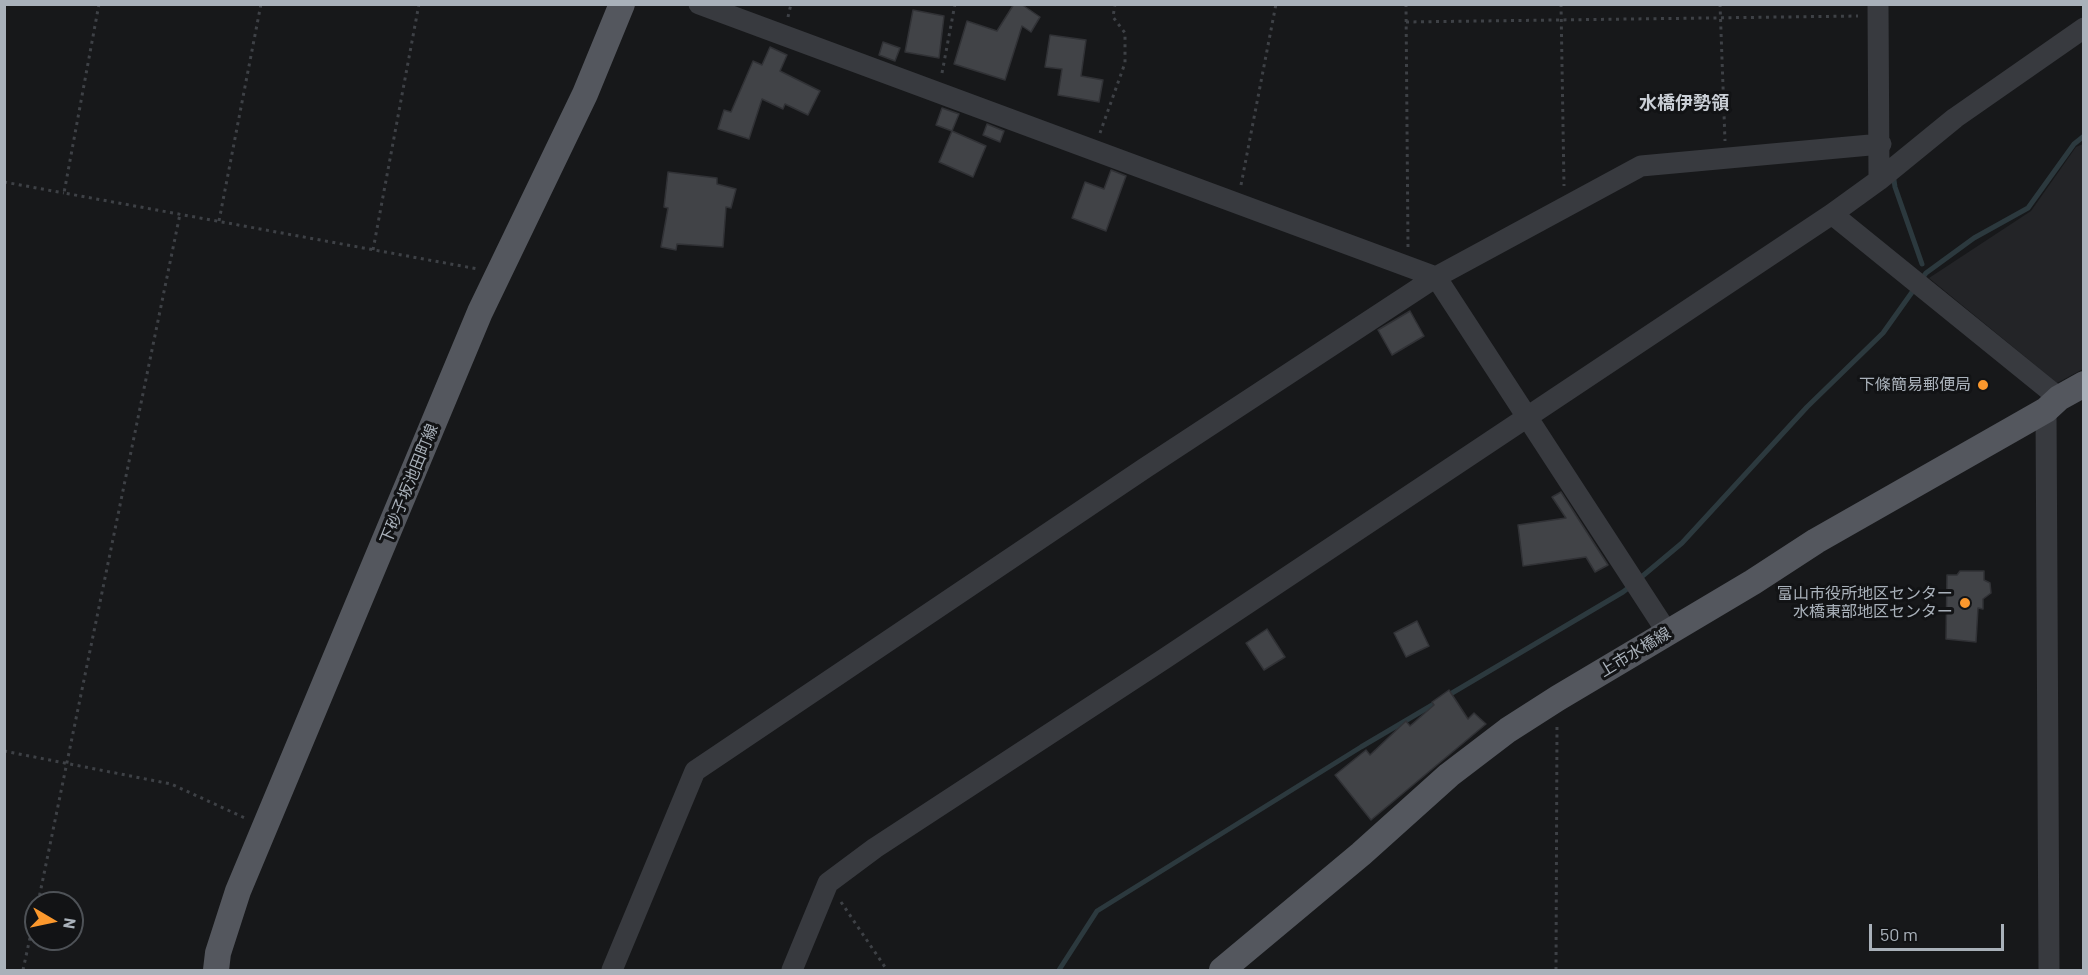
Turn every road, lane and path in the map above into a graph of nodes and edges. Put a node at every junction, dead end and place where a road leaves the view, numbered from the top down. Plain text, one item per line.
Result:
1 (99, 4) edge
2 (261, 4) edge
3 (419, 4) edge
4 (622, 4) edge
5 (699, 4) edge
6 (955, 4) edge
7 (1115, 4) edge
8 (1276, 4) edge
9 (1406, 4) edge
10 (1561, 4) edge
11 (1720, 4) edge
12 (1878, 10) edge
13 (1720, 18) junction
14 (1561, 20) junction
15 (1406, 22) junction
16 (2084, 28) edge
17 (938, 94) junction
18 (1881, 144) junction
19 (1093, 152) junction
20 (1725, 158) junction
21 (1880, 180) junction
22 (4, 182) edge
23 (64, 193) junction
24 (1238, 203) junction
25 (1564, 208) junction
26 (180, 214) junction
27 (1832, 214) junction
28 (219, 221) junction
29 (373, 250) junction
30 (1409, 267) junction
31 (498, 272) junction
32 (1436, 277) junction
33 (2084, 384) edge
34 (2053, 404) junction
35 (1526, 417) junction
36 (1667, 632) junction
37 (1558, 698) junction
38 (4, 751) edge
39 (67, 764) junction
40 (266, 827) junction
41 (828, 883) junction
42 (41, 891) edge
43 (27, 951) edge
44 (23, 970) edge
45 (216, 970) edge
46 (612, 970) edge
47 (792, 970) edge
48 (887, 970) edge
49 (1222, 970) edge
50 (1557, 970) edge
51 (2049, 970) edge

1 - 23 path
2 - 28 path
3 - 29 path
4 - 31 main road, 下砂子坂池田町線
5 - 17 street
6 - 17 path
7 - 19 path
8 - 24 path
9 - 15 path
10 - 14 path
11 - 13 path
12 - 13 path
12 - 18 street
13 - 14 path
13 - 20 path
14 - 15 path
14 - 25 path
15 - 30 path
16 - 21 street
17 - 19 street
18 - 20 street
18 - 21 street
19 - 24 street
20 - 25 street
21 - 27 street
22 - 23 path
23 - 26 path
24 - 30 street
25 - 32 street
26 - 28 path
26 - 39 path
27 - 34 street
27 - 35 street
28 - 29 path
29 - 31 path
30 - 32 street
31 - 40 main road, 下砂子坂池田町線
32 - 35 street
32 - 46 street
33 - 34 main road, 上市水橋線
34 - 36 main road, 上市水橋線
34 - 51 street
35 - 36 street
35 - 41 street
36 - 37 main road, 上市水橋線
37 - 49 main road, 上市水橋線
37 - 50 path
38 - 39 path
39 - 40 path
39 - 42 path
40 - 45 main road, 下砂子坂池田町線
41 - 47 street
41 - 48 path
43 - 44 path

